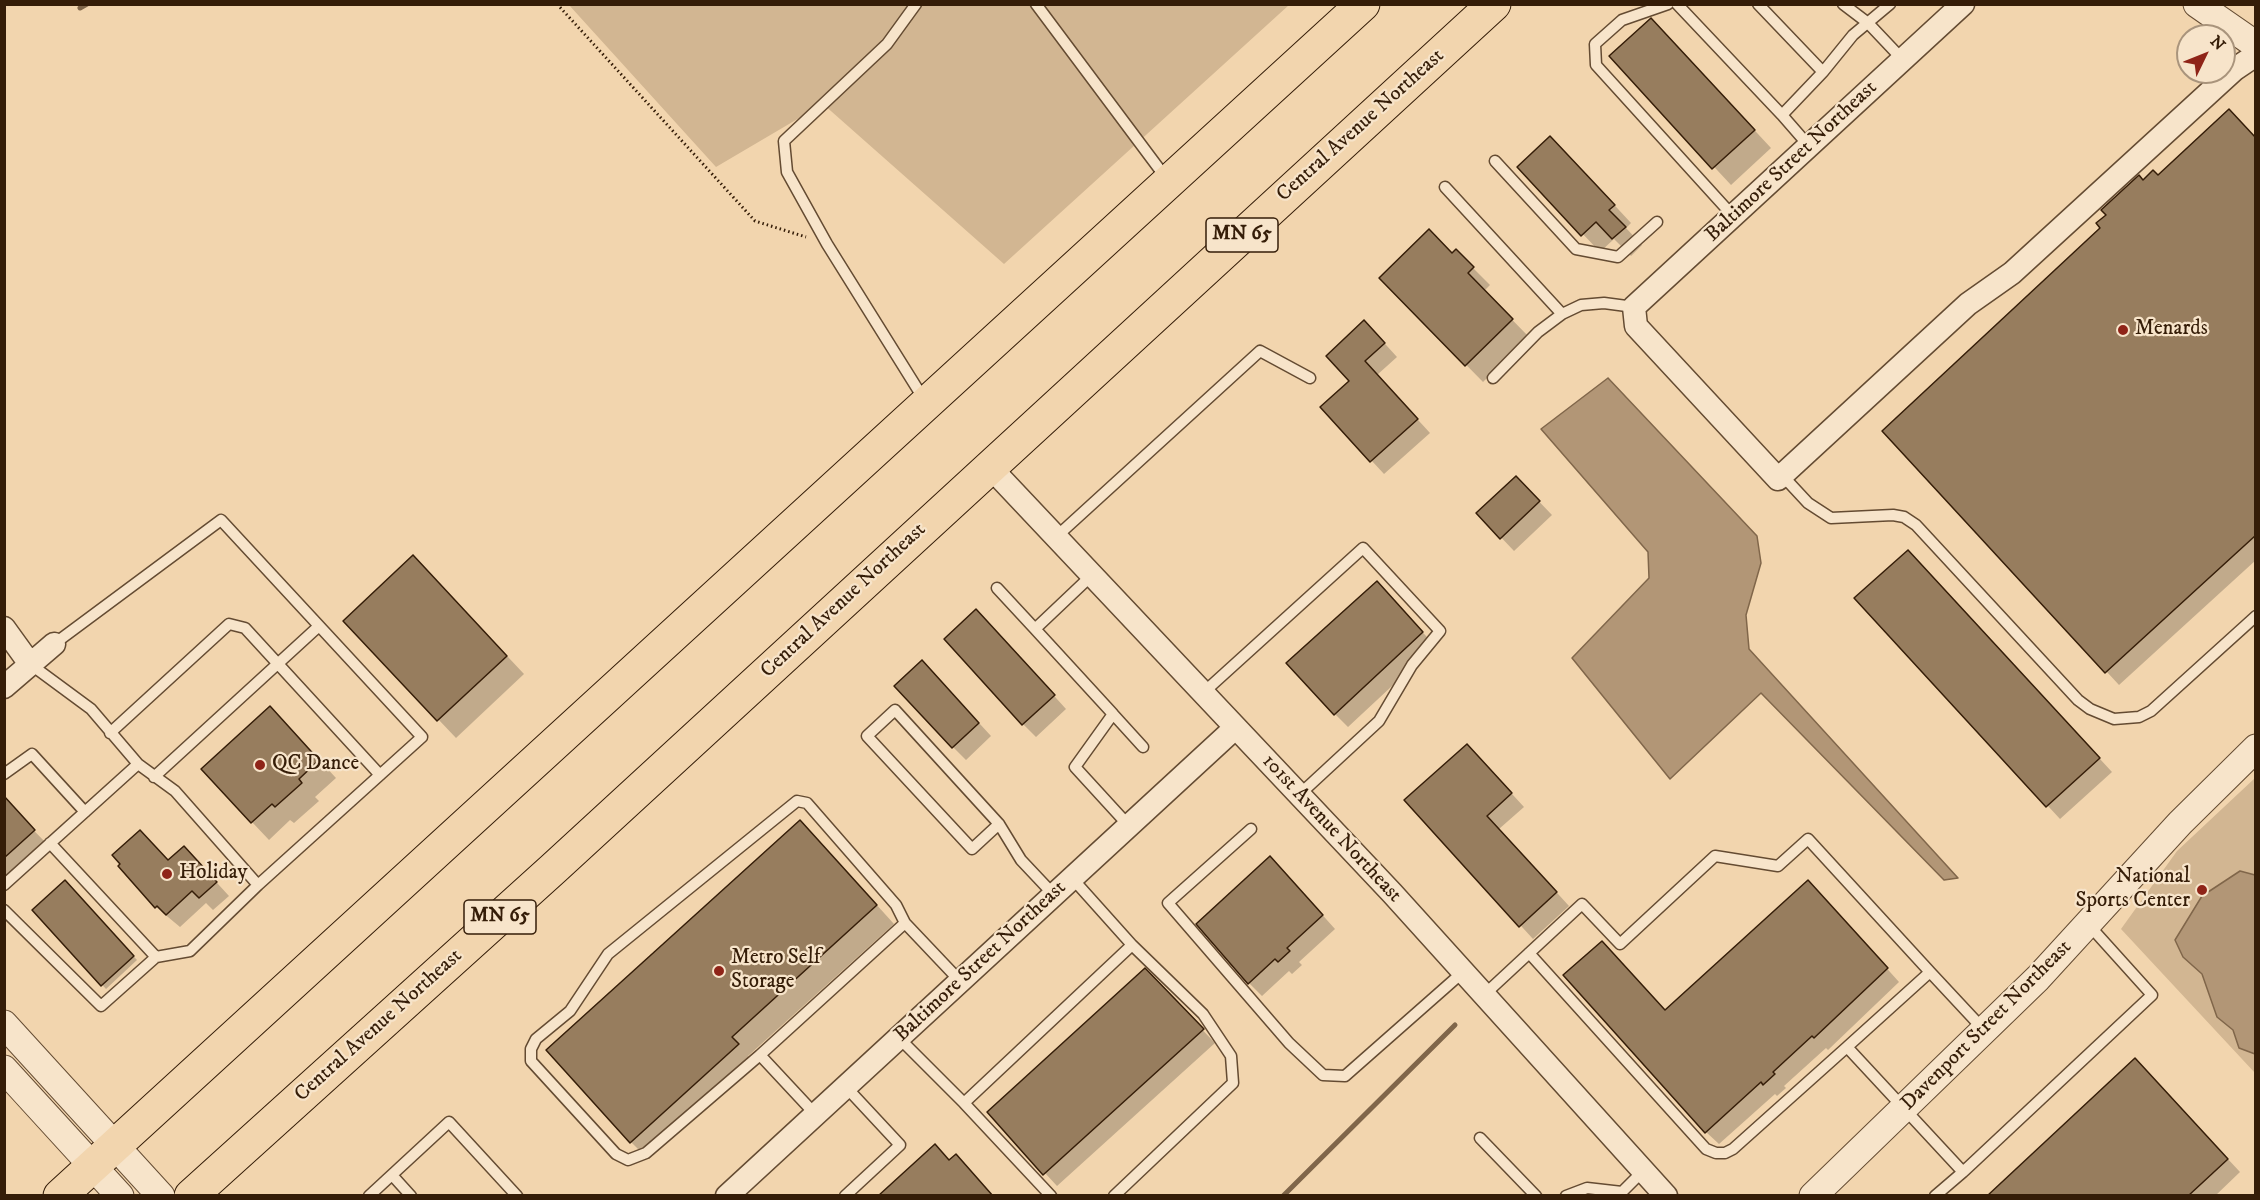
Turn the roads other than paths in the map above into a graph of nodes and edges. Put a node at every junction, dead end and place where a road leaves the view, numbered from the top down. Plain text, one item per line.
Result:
1 (916, 4) edge
2 (1036, 4) edge
3 (1363, 4) edge
4 (1494, 4) edge
5 (1668, 4) edge
6 (1677, 4) edge
7 (1758, 4) edge
8 (1843, 4) edge
9 (1890, 4) edge
10 (1963, 4) edge
11 (2197, 4) edge
12 (2224, 4) edge
13 (1868, 23) junction
14 (2251, 45) edge
15 (1903, 60) junction
16 (1823, 72) junction
17 (1782, 115) junction
18 (1809, 146) junction
19 (1495, 161) dead end
20 (1170, 183) junction
21 (1445, 187) dead end
22 (1733, 216) junction
23 (1657, 222) dead end
24 (1562, 314) junction
25 (1635, 317) junction
26 (1310, 378) dead end
27 (1493, 378) dead end
28 (928, 405) junction
29 (990, 467) junction
30 (1782, 475) junction
31 (1056, 537) junction
32 (1092, 576) junction
33 (998, 588) dead end
34 (2256, 616) edge
35 (319, 626) junction
36 (4, 628) edge
37 (1035, 629) junction
38 (54, 644) joint
39 (30, 664) junction
40 (277, 664) junction
41 (4, 687) edge
42 (1203, 693) junction
43 (1113, 714) junction
44 (1235, 728) junction
45 (110, 733) junction
46 (1143, 747) dead end
47 (2256, 748) edge
48 (138, 764) junction
49 (4, 774) edge
50 (380, 775) junction
51 (154, 777) junction
52 (1299, 795) junction
53 (85, 812) junction
54 (999, 824) junction
55 (1129, 826) junction
56 (1251, 829) dead end
57 (50, 843) junction
58 (1072, 878) junction
59 (4, 885) edge
60 (258, 885) junction
61 (1054, 895) junction
62 (4, 910) edge
63 (905, 923) junction
64 (2088, 924) junction
65 (1132, 945) junction
66 (1529, 953) junction
67 (156, 957) junction
68 (1463, 972) junction
69 (1930, 972) junction
70 (960, 981) junction
71 (1484, 995) junction
72 (4, 1024) edge
73 (1985, 1031) junction
74 (899, 1038) junction
75 (1847, 1047) junction
76 (760, 1055) junction
77 (4, 1070) edge
78 (846, 1087) junction
79 (964, 1103) junction
80 (1905, 1109) junction
81 (815, 1114) junction
82 (1480, 1138) dead end
83 (104, 1156) junction
84 (1643, 1171) junction
85 (1963, 1172) junction
86 (392, 1175) junction
87 (735, 1193) edge
88 (1623, 1194) edge
89 (60, 1196) edge
90 (120, 1196) edge
91 (161, 1196) edge
92 (191, 1196) edge
93 (369, 1196) edge
94 (411, 1196) edge
95 (517, 1196) edge
96 (845, 1196) edge
97 (1051, 1196) edge
98 (1114, 1196) edge
99 (1536, 1196) edge
100 (1566, 1196) edge
101 (1666, 1196) edge
102 (1813, 1196) edge
103 (1935, 1196) edge

1 - 28 lane
2 - 20 lane
3 - 20 highway
4 - 29 highway, Central Avenue Northeast / MN 65
5 - 22 lane
6 - 17 lane
7 - 16 lane
8 - 13 lane
9 - 13 lane
10 - 15 street, Baltimore Street Northeast
11 - 14 street
12 - 14 street
13 - 15 lane
13 - 16 lane
14 - 30 street
15 - 18 street, Baltimore Street Northeast
16 - 17 lane
17 - 18 lane
18 - 22 street, Baltimore Street Northeast
19 - 23 lane
20 - 28 highway
21 - 24 lane
22 - 25 street, Baltimore Street Northeast
24 - 25 lane
24 - 27 lane
25 - 30 street
26 - 31 lane
28 - 83 highway
29 - 31 street, 101st Avenue Northeast
29 - 92 highway, Central Avenue Northeast / MN 65
30 - 34 lane
31 - 32 street, 101st Avenue Northeast
32 - 37 lane
32 - 42 street, 101st Avenue Northeast
33 - 37 lane
35 - 38 lane
35 - 40 lane
35 - 50 lane
36 - 39 street
37 - 43 lane
38 - 39 street
39 - 41 street
39 - 45 lane
40 - 45 lane
40 - 50 lane
40 - 51 lane
42 - 44 street, 101st Avenue Northeast
42 - 52 lane
43 - 46 lane
43 - 55 lane
44 - 52 street, 101st Avenue Northeast
44 - 55 street, Baltimore Street Northeast
45 - 48 lane
47 - 64 street, Davenport Street Northeast
48 - 51 lane
48 - 53 lane
49 - 53 lane
50 - 60 lane
51 - 60 lane
52 - 68 street, 101st Avenue Northeast
53 - 57 lane
54 - 54 lane
54 - 61 lane
55 - 58 street, Baltimore Street Northeast
56 - 68 lane
57 - 59 lane
57 - 67 lane
58 - 61 street, Baltimore Street Northeast
58 - 65 lane
60 - 67 lane
61 - 70 street, Baltimore Street Northeast
62 - 67 lane
63 - 70 lane
63 - 76 lane
63 - 76 lane
64 - 73 street, Davenport Street Northeast
64 - 85 lane
65 - 79 lane
65 - 98 lane
66 - 69 lane
66 - 71 lane
66 - 75 lane
68 - 71 street, 101st Avenue Northeast
69 - 73 lane
69 - 75 lane
70 - 74 street, Baltimore Street Northeast
71 - 84 street, 101st Avenue Northeast
72 - 83 street
73 - 80 street, Davenport Street Northeast
74 - 78 street, Baltimore Street Northeast
74 - 79 lane
75 - 80 lane
76 - 81 lane
77 - 83 street
78 - 81 street, Baltimore Street Northeast
78 - 96 lane
79 - 97 lane
80 - 85 lane
80 - 102 street, Davenport Street Northeast
81 - 87 street, Baltimore Street Northeast
82 - 99 lane
83 - 89 highway
83 - 90 street
83 - 91 street
84 - 88 lane
84 - 101 street, 101st Avenue Northeast
85 - 103 lane
86 - 93 lane
86 - 94 lane
86 - 95 lane
88 - 100 lane

